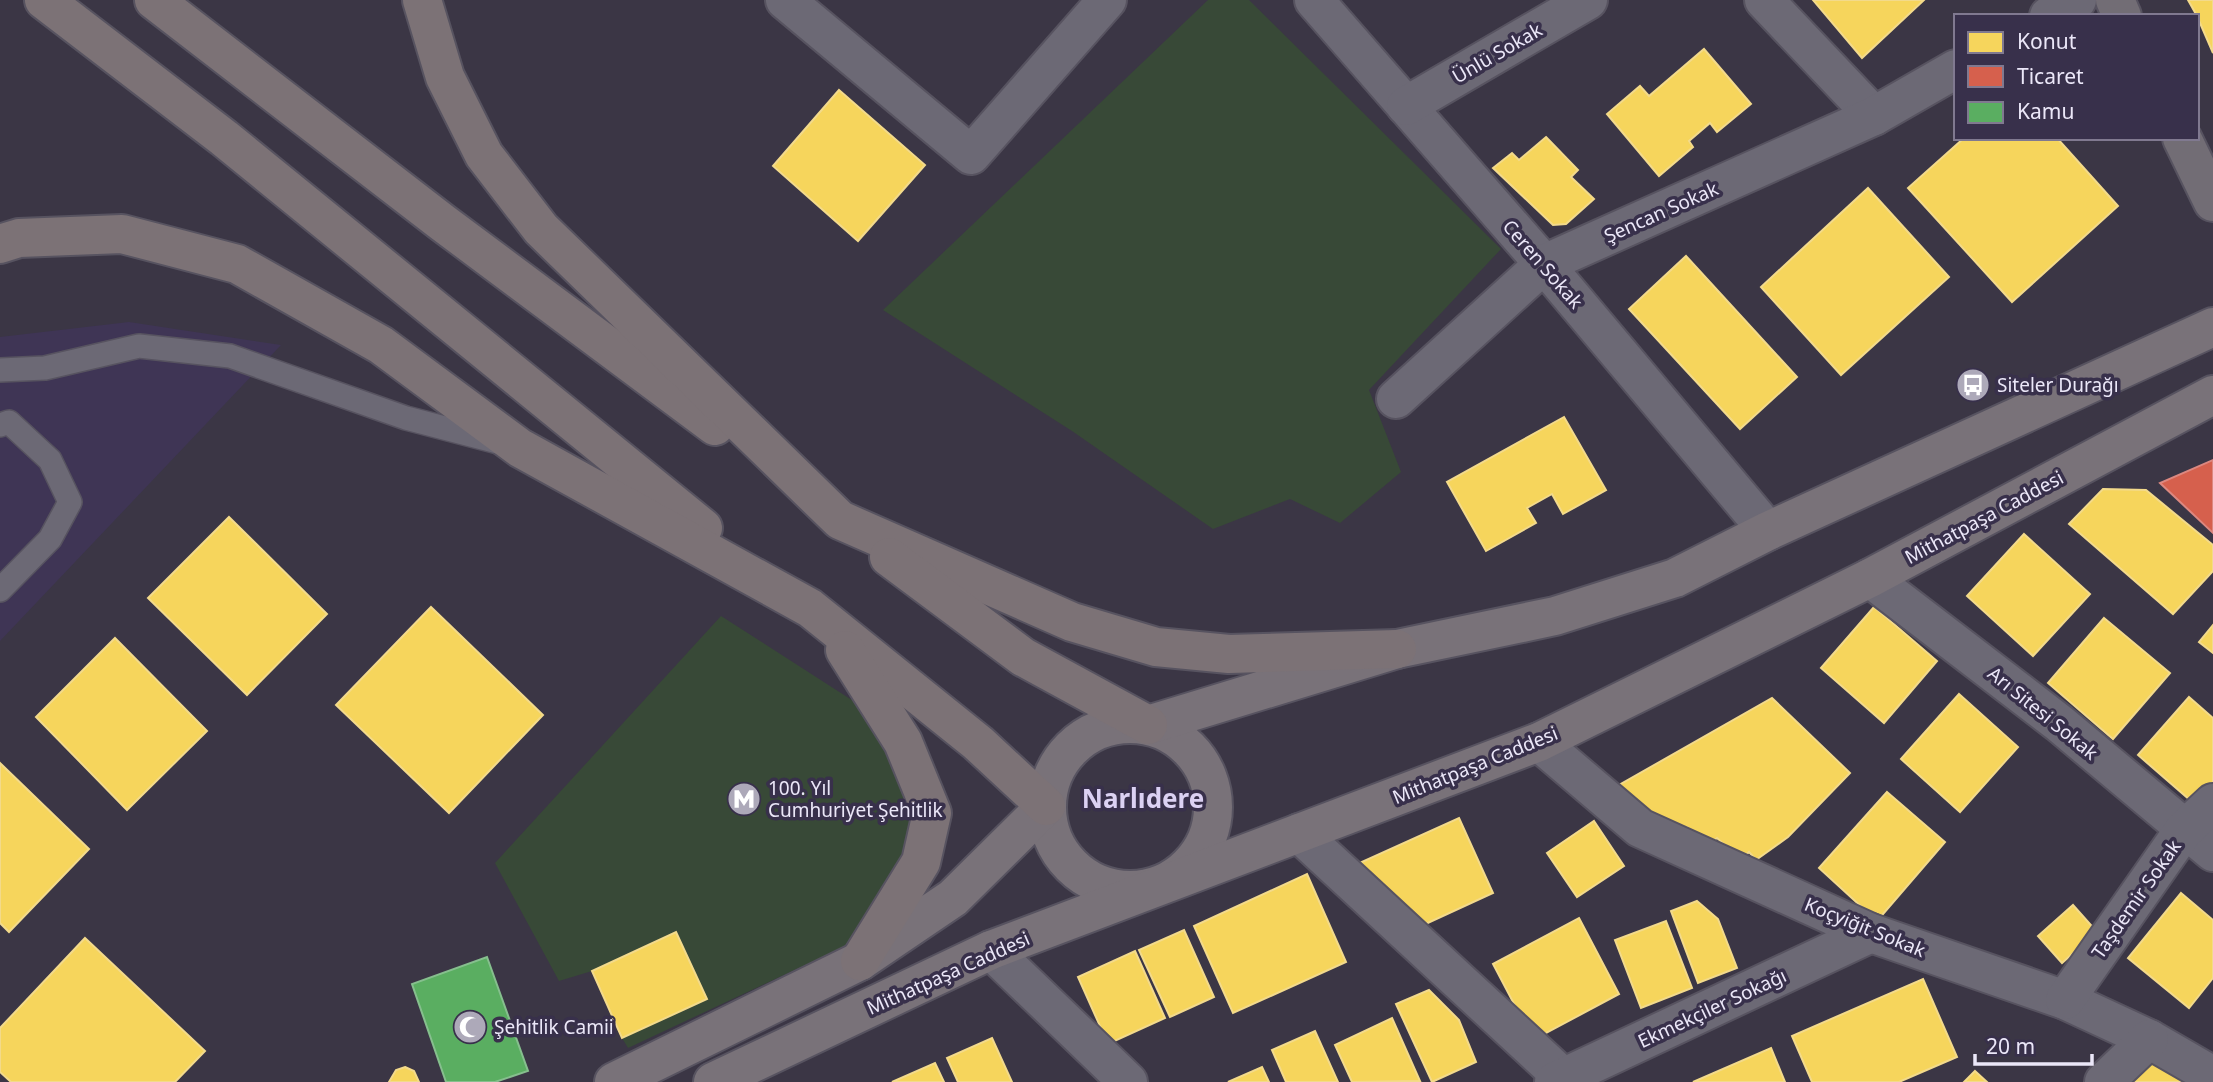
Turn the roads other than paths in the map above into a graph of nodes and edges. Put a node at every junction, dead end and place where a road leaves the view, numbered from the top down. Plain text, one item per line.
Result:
1 (44, 0) edge
2 (154, 0) edge
3 (422, 0) edge
4 (785, 0) edge
5 (1107, 0) edge
6 (1314, 0) edge
7 (1588, 0) edge
8 (1764, 0) edge
9 (2077, 0) edge
10 (2052, 14) edge
11 (1954, 70) edge
12 (1406, 106) junction
13 (1874, 116) junction
14 (2183, 140) edge
15 (2213, 202) edge
16 (0, 244) edge
17 (1544, 264) junction
18 (2213, 327) edge
19 (0, 370) edge
20 (2213, 396) edge
21 (1396, 399) dead end
22 (0, 425) edge
23 (520, 448) junction
24 (840, 520) junction
25 (1768, 531) junction
26 (1870, 578) junction
27 (0, 590) edge
28 (795, 599) junction
29 (1397, 649) junction
30 (1148, 725) junction
31 (1539, 741) junction
32 (2213, 803) edge
33 (1046, 806) junction
34 (1299, 833) junction
35 (2199, 841) edge
36 (1163, 884) junction
37 (1871, 933) junction
38 (991, 950) junction
39 (860, 961) junction
40 (2065, 1000) junction
41 (2149, 1039) junction
42 (2213, 1076) edge
43 (1562, 1081) edge
44 (614, 1082) edge
45 (713, 1082) edge
46 (1128, 1082) edge
47 (2104, 1082) edge

1 - 28 highway
2 - 24 highway
3 - 24 highway
4 - 5 street
6 - 12 street, Ceren Sokak
7 - 12 street, Ünlü Sokak
8 - 13 street
9 - 10 street
11 - 13 street, Şencan Sokak
12 - 17 street, Ceren Sokak
13 - 17 street, Şencan Sokak
14 - 15 street
16 - 23 highway
17 - 21 street, Şencan Sokak
17 - 25 street, Ceren Sokak
18 - 25 main road
19 - 23 lane
20 - 26 main road, Mithatpaşa Caddesi
22 - 27 lane
23 - 28 highway
24 - 29 highway
24 - 30 highway
25 - 29 main road
26 - 31 main road, Mithatpaşa Caddesi
26 - 35 street, Arı Sitesi Sokak
28 - 33 highway
28 - 39 highway
29 - 30 main road
30 - 33 main road
30 - 36 main road
31 - 34 main road, Mithatpaşa Caddesi
31 - 37 street, Koçyiğit Sokak
32 - 35 street, Taşdemir Sokak
33 - 36 main road
33 - 39 main road
34 - 36 main road, Mithatpaşa Caddesi
34 - 43 street
35 - 40 street, Taşdemir Sokak
36 - 38 main road, Mithatpaşa Caddesi
37 - 40 street, Koçyiğit Sokak
37 - 43 street, Ekmekçiler Sokağı
38 - 45 main road, Mithatpaşa Caddesi
38 - 46 street
39 - 44 main road
40 - 41 street, Koçyiğit Sokak
41 - 42 street, Koçyiğit Sokak
41 - 47 street

